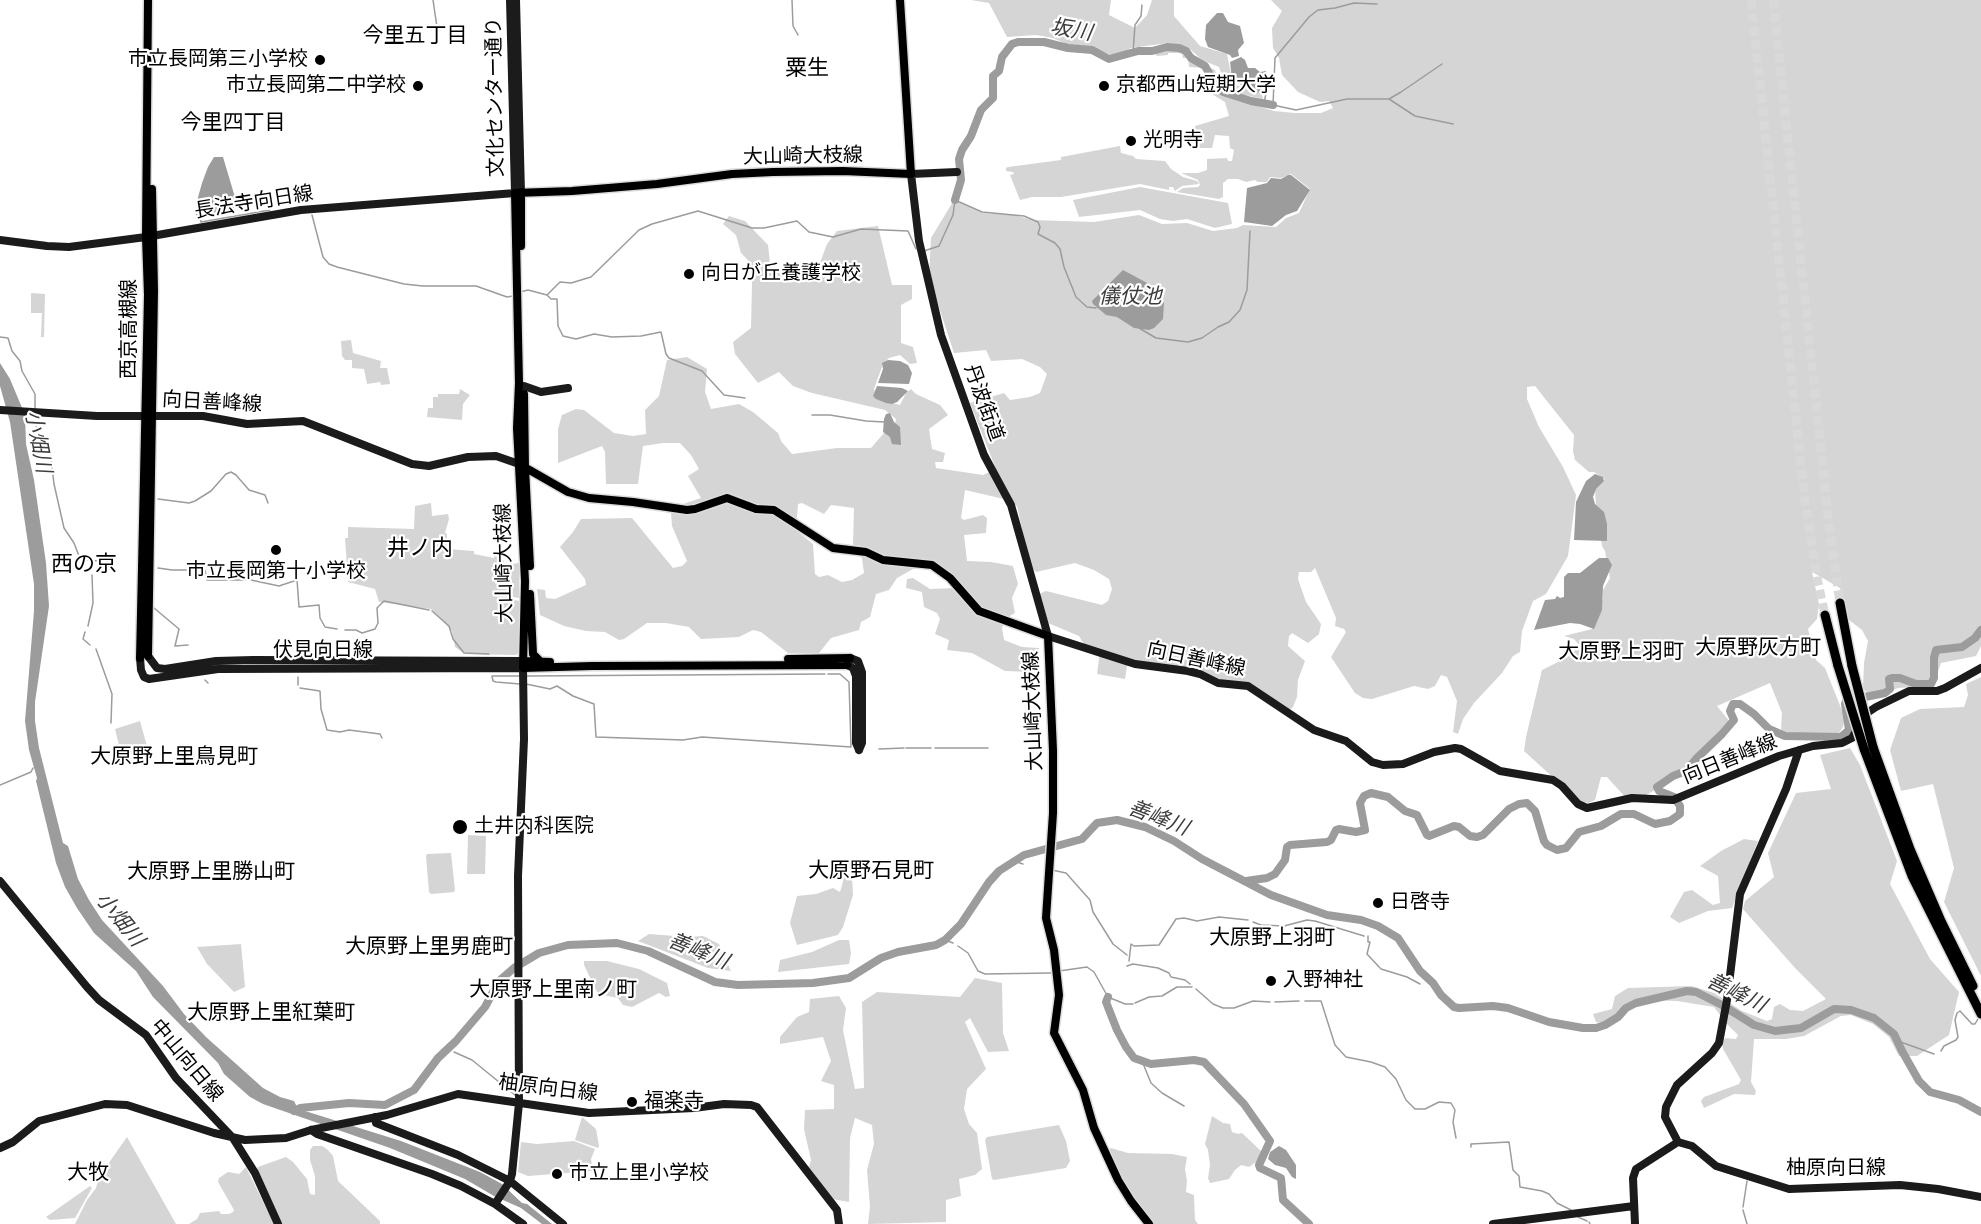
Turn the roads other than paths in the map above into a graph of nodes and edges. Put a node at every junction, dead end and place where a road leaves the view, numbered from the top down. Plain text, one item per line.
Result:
1 (148, 0) edge
2 (153, 0) edge
3 (510, 0) edge
4 (516, 0) edge
5 (900, 0) edge
6 (957, 172) dead end
7 (911, 174) junction
8 (518, 192) junction
9 (149, 236) junction
10 (0, 240) edge
11 (524, 386) junction
12 (568, 388) dead end
13 (0, 410) edge
14 (149, 416) junction
15 (522, 466) junction
16 (530, 594) junction
17 (1840, 603) tunnel mouth
18 (1825, 615) tunnel mouth
19 (1048, 636) junction
20 (144, 657) junction
21 (849, 661) junction
22 (541, 662) junction
23 (523, 664) junction
24 (1981, 668) edge
25 (1868, 748) junction
26 (1799, 750) junction
27 (0, 881) edge
28 (1963, 973) junction
29 (1981, 1001) edge
30 (1981, 1014) edge
31 (519, 1103) junction
32 (375, 1117) junction
33 (311, 1130) junction
34 (233, 1138) junction
35 (1678, 1142) junction
36 (0, 1149) edge
37 (511, 1178) junction
38 (1981, 1197) edge
39 (495, 1204) junction
40 (1634, 1206) junction
41 (278, 1224) edge
42 (523, 1224) edge
43 (563, 1224) edge
44 (839, 1224) edge
45 (1149, 1224) edge
46 (1493, 1224) edge
47 (1635, 1224) edge

1 - 9 main road, 西京高槻線
2 - 9 main road, 西京高槻線
3 - 8 main road, 文化センター通り
4 - 8 main road, 文化センター通り
5 - 7 main road
6 - 7 main road
7 - 8 main road, 大山崎大枝線
7 - 19 main road, 丹波街道
8 - 9 main road, 長法寺向日線
8 - 11 main road, 大山崎大枝線
8 - 15 main road, 大山崎大枝線
9 - 10 main road, 長法寺向日線
9 - 14 main road, 西京高槻線
11 - 12 main road
11 - 15 main road, 大山崎大枝線
13 - 14 main road, 向日善峰線
14 - 15 main road, 向日善峰線
14 - 20 main road, 西京高槻線
15 - 16 main road, 大山崎大枝線
15 - 19 main road, 大山崎大枝線
15 - 23 main road, 大山崎大枝線
16 - 22 main road
16 - 23 main road, 大山崎大枝線
17 - 25 highway, bridge
18 - 25 highway, bridge
19 - 26 main road, 向日善峰線
19 - 45 main road, 大山崎大枝線
20 - 23 main road, 伏見向日線
20 - 23 main road, 伏見向日線
21 - 21 main road
21 - 22 main road
21 - 23 main road
22 - 23 main road
23 - 31 main road
24 - 26 main road, 向日善峰線
25 - 28 highway
26 - 35 main road
27 - 34 main road, 中山向日線
28 - 29 highway
28 - 30 highway
31 - 32 main road, 柚原向日線
31 - 37 main road
31 - 44 main road, 柚原向日線
32 - 33 main road, 柚原向日線
32 - 37 main road
33 - 34 main road, 柚原向日線
33 - 39 main road
34 - 36 main road, 柚原向日線
34 - 41 main road, 中山向日線
35 - 38 main road, 柚原向日線
35 - 40 main road
37 - 39 main road
37 - 43 main road
39 - 42 main road
40 - 46 main road
40 - 47 main road

